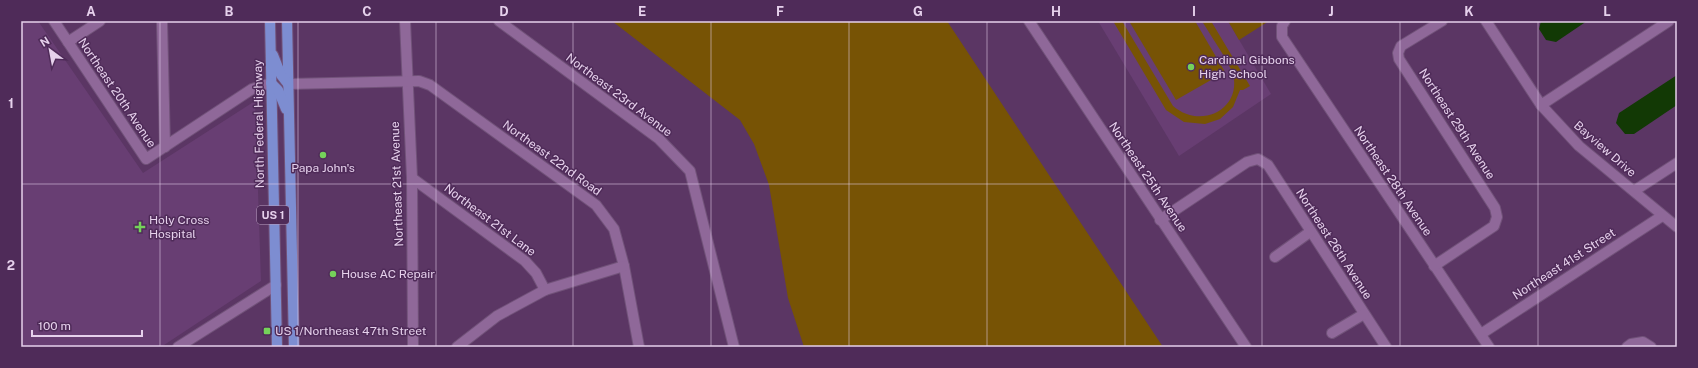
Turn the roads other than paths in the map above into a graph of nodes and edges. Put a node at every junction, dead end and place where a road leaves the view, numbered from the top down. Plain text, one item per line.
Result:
1 (54, 21) edge
2 (100, 21) edge
3 (162, 21) edge
4 (270, 21) edge
5 (287, 21) edge
6 (405, 21) edge
7 (499, 21) edge
8 (1029, 21) edge
9 (1442, 21) edge
10 (1486, 21) edge
11 (1669, 21) edge
12 (1284, 23) edge
13 (68, 42) junction
14 (270, 48) junction
15 (407, 81) junction
16 (271, 83) junction
17 (288, 84) junction
18 (1541, 105) junction
19 (289, 117) junction
20 (165, 147) junction
21 (1677, 163) edge
22 (412, 178) junction
23 (1634, 191) junction
24 (1662, 216) junction
25 (1160, 220) junction
26 (1677, 227) edge
27 (1310, 232) junction
28 (1275, 257) dead end
29 (624, 266) junction
30 (1434, 266) junction
31 (276, 285) junction
32 (545, 290) junction
33 (1364, 314) junction
34 (1332, 333) dead end
35 (1481, 334) junction
36 (1647, 345) edge
37 (178, 347) edge
38 (277, 347) edge
39 (294, 347) edge
40 (413, 347) edge
41 (457, 347) edge
42 (638, 347) edge
43 (734, 347) edge
44 (1246, 347) edge
45 (1386, 347) edge
46 (1489, 347) edge
47 (1627, 347) edge

1 - 13 street, Northeast 20th Avenue
2 - 13 street
3 - 20 street
4 - 14 main road, North Federal Highway / US 1
5 - 17 main road, US 1
6 - 15 street, Northeast 21st Avenue
7 - 43 street, Northeast 23rd Avenue
8 - 25 street, Northeast 25th Avenue
9 - 30 street, Northeast 29th Avenue
10 - 18 street, Bayview Drive
11 - 18 street
12 - 30 street, Northeast 28th Avenue
13 - 20 street, Northeast 20th Avenue
14 - 16 main road, North Federal Highway / US 1
14 - 17 main road
15 - 17 street, Northeast 22nd Road
15 - 22 street, Northeast 21st Avenue
15 - 29 street, Northeast 22nd Road
16 - 19 main road
16 - 20 street
16 - 31 main road, North Federal Highway / US 1
17 - 19 main road, US 1
18 - 23 street, Bayview Drive
19 - 39 main road, US 1
21 - 23 street
22 - 32 street, Northeast 21st Lane
22 - 40 street, Northeast 21st Avenue
23 - 24 street, Bayview Drive
24 - 26 street, Bayview Drive
24 - 35 street, Northeast 41st Street
25 - 27 street, Northeast 26th Avenue
25 - 44 street, Northeast 25th Avenue
27 - 28 street
27 - 33 street, Northeast 26th Avenue
29 - 32 street
29 - 42 street, Northeast 22nd Road
30 - 35 street, Northeast 28th Avenue
31 - 37 street
31 - 38 main road, North Federal Highway / US 1
32 - 41 street
33 - 34 street
33 - 45 street, Northeast 26th Avenue
35 - 46 street, Northeast 28th Avenue
36 - 47 street

